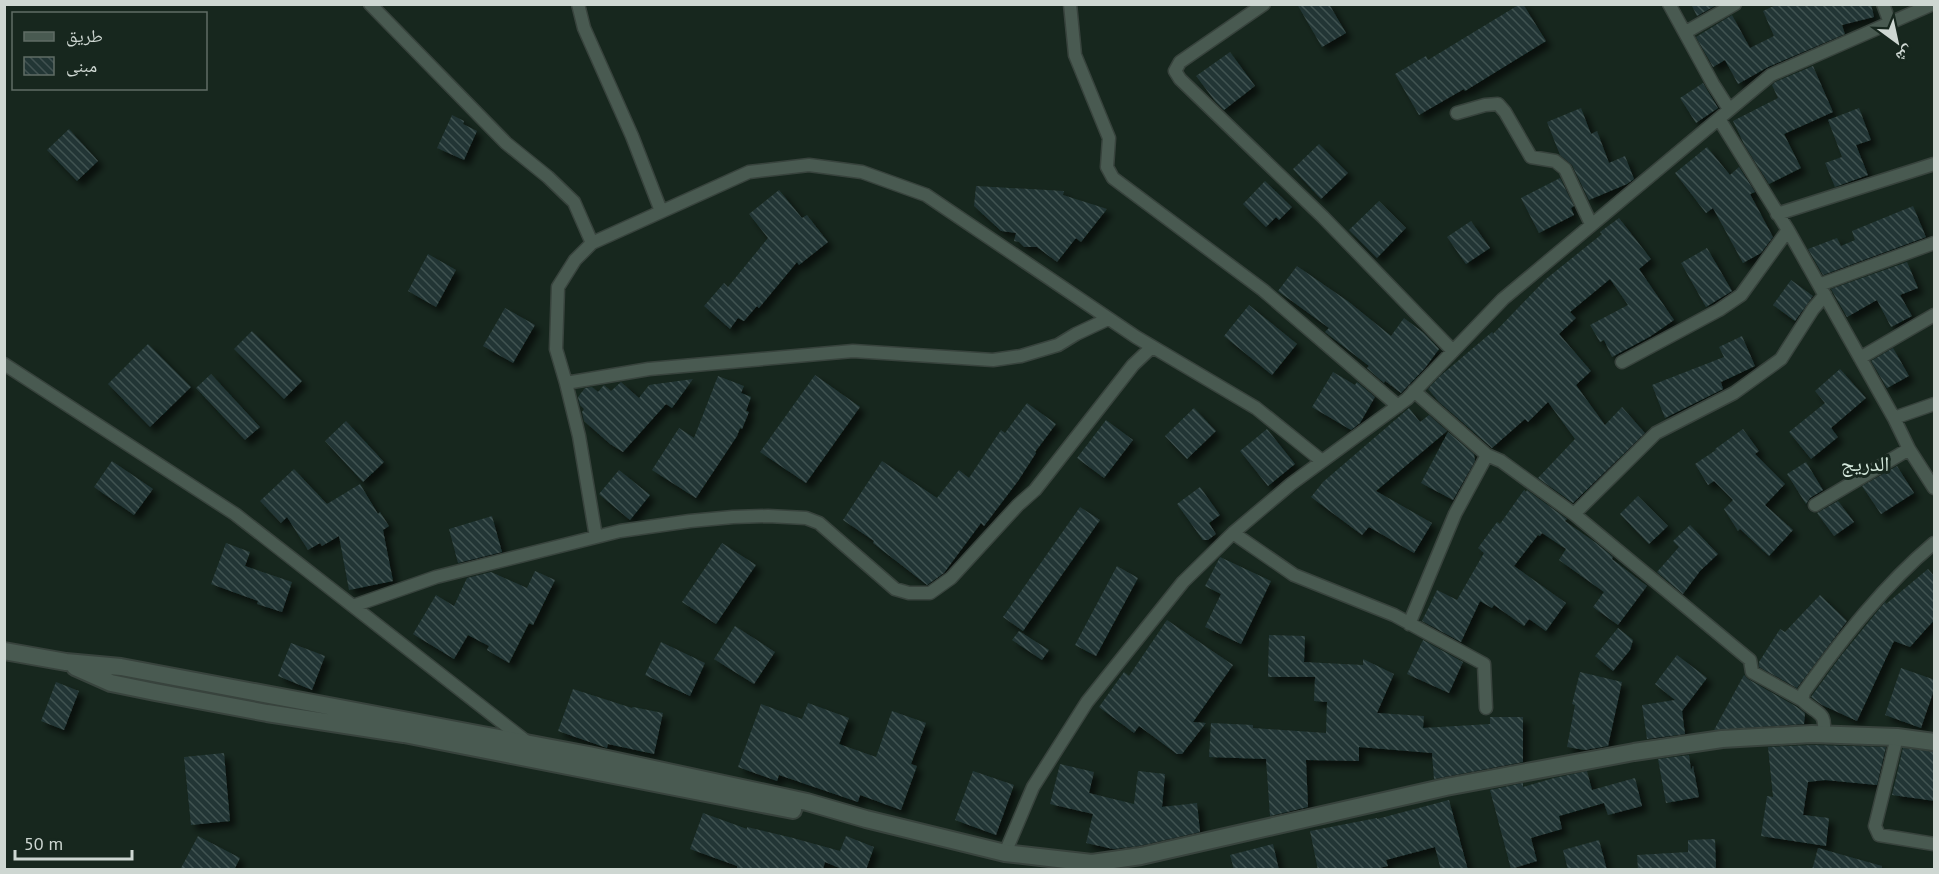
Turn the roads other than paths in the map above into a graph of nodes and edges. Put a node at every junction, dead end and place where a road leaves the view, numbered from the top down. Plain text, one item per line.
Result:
1 (370, 4) edge
2 (578, 4) edge
3 (1070, 4) edge
4 (1264, 4) edge
5 (1669, 4) edge
6 (1736, 4) edge
7 (1883, 4) edge
8 (1933, 4) edge
9 (1890, 23) junction
10 (1686, 32) junction
11 (1729, 109) junction
12 (1456, 113) dead end
13 (1719, 119) junction
14 (1935, 164) edge
15 (662, 211) junction
16 (1777, 214) junction
17 (1591, 224) junction
18 (1788, 230) junction
19 (592, 243) junction
20 (1935, 243) edge
21 (1822, 290) junction
22 (1935, 315) edge
23 (1108, 319) junction
24 (1152, 347) junction
25 (1453, 351) junction
26 (1860, 358) junction
27 (1623, 362) dead end
28 (4, 364) edge
29 (566, 383) junction
30 (1414, 391) junction
31 (1935, 404) edge
32 (1398, 406) junction
33 (1894, 418) junction
34 (1909, 449) junction
35 (1487, 455) junction
36 (1322, 461) junction
37 (1935, 488) edge
38 (1815, 505) dead end
39 (1574, 514) junction
40 (1233, 532) junction
41 (596, 537) junction
42 (1935, 543) edge
43 (354, 606) junction
44 (1409, 624) junction
45 (4, 651) edge
46 (66, 662) junction
47 (1802, 699) junction
48 (1486, 708) dead end
49 (1823, 735) junction
50 (1897, 737) junction
51 (1935, 742) edge
52 (531, 744) junction
53 (866, 819) junction
54 (1935, 844) edge
55 (1005, 853) junction

1 - 19 street
2 - 15 street
3 - 32 street
4 - 25 street
5 - 10 street
6 - 10 street
7 - 9 street
8 - 9 street
9 - 11 street
10 - 11 street
11 - 13 street
12 - 17 street
13 - 16 street
13 - 17 street
14 - 16 street
15 - 19 street
15 - 23 street
16 - 18 street
17 - 25 street
18 - 21 street
18 - 27 street
19 - 29 street
20 - 21 street
21 - 26 street
21 - 39 street
22 - 26 street
23 - 24 street
23 - 29 street
24 - 36 street
24 - 41 street
25 - 30 street
26 - 33 street
28 - 43 street
29 - 41 street
30 - 32 street
30 - 35 street
31 - 33 street
32 - 36 street
33 - 34 street
34 - 37 street
34 - 38 street
35 - 39 street
35 - 44 street
36 - 40 street
39 - 47 street
40 - 44 street
40 - 55 street
41 - 43 street
42 - 47 street
43 - 52 street
44 - 48 street
45 - 46 main road
46 - 52 main road
46 - 53 main road
47 - 49 street
49 - 50 main road
49 - 55 main road
50 - 51 main road
50 - 54 street
52 - 53 main road
53 - 55 main road

